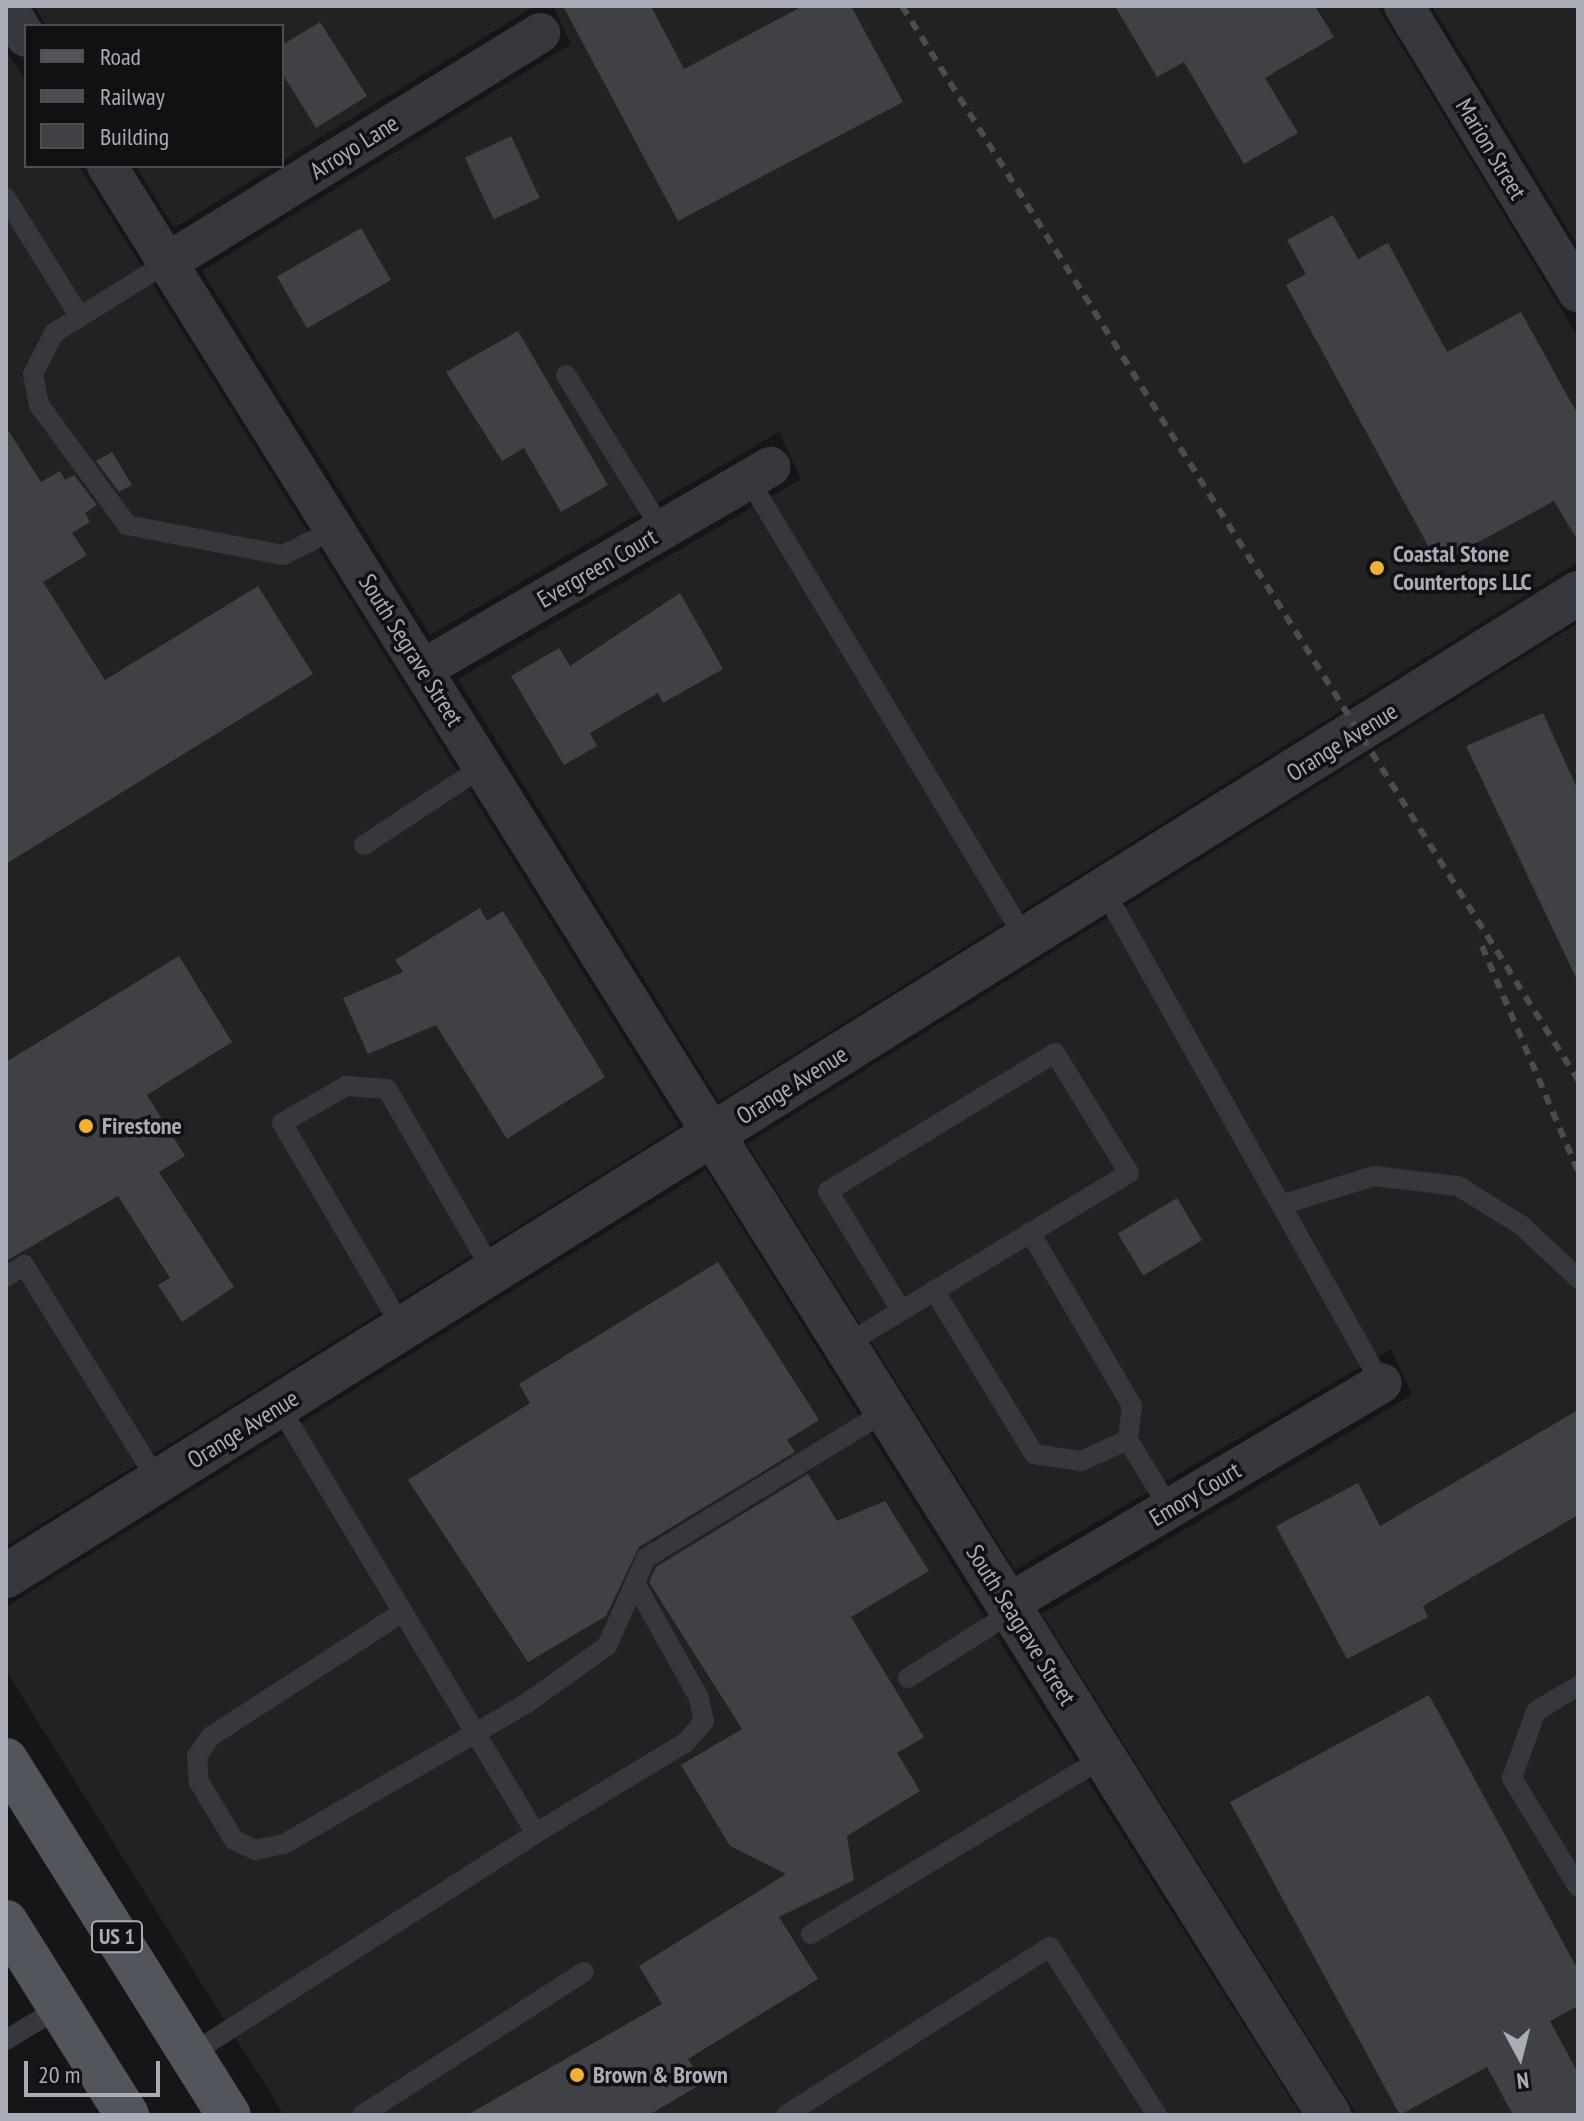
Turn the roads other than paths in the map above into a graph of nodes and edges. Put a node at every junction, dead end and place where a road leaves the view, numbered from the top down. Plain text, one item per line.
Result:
1 (6, 6) edge
2 (1404, 6) edge
3 (540, 33) dead end
4 (24, 34) edge
5 (108, 168) edge
6 (6, 198) edge
7 (168, 262) junction
8 (1578, 292) edge
9 (80, 317) junction
10 (566, 375) dead end
11 (759, 474) joint
12 (336, 529) junction
13 (662, 530) junction
14 (1578, 593) edge
15 (423, 669) junction
16 (484, 766) junction
17 (364, 845) dead end
18 (1104, 890) junction
19 (1026, 940) junction
20 (713, 1135) junction
21 (1281, 1205) junction
22 (1030, 1232) junction
23 (493, 1272) junction
24 (6, 1277) edge
25 (1578, 1278) edge
26 (934, 1290) junction
27 (901, 1310) junction
28 (403, 1329) junction
29 (845, 1345) junction
30 (1381, 1383) joint
31 (279, 1406) junction
32 (886, 1411) junction
33 (1128, 1440) junction
34 (158, 1481) junction
35 (1170, 1509) junction
36 (6, 1576) edge
37 (635, 1583) junction
38 (1010, 1608) junction
39 (403, 1612) junction
40 (908, 1678) dead end
41 (1578, 1686) edge
42 (474, 1733) junction
43 (1104, 1757) junction
44 (6, 1760) edge
45 (536, 1833) junction
46 (1578, 1887) edge
47 (6, 1922) edge
48 (811, 1934) dead end
49 (584, 1972) dead end
50 (60, 2007) junction
51 (6, 2040) edge
52 (191, 2054) junction
53 (127, 2115) edge
54 (229, 2115) edge
55 (362, 2115) edge
56 (786, 2115) edge
57 (1157, 2115) edge
58 (1329, 2115) edge

1 - 4 street
2 - 8 street, Marion Street
3 - 7 street, Arroyo Lane
5 - 7 street, South Segrave Street
6 - 9 lane
7 - 9 lane
7 - 12 street, South Segrave Street
9 - 12 lane
10 - 13 lane
11 - 13 street, Evergreen Court
11 - 19 lane
12 - 15 street, South Segrave Street
13 - 15 street, Evergreen Court
14 - 18 street, Orange Avenue
15 - 16 street, South Segrave Street
16 - 17 lane
16 - 20 street, South Segrave Street
18 - 19 street, Orange Avenue
18 - 21 lane
19 - 20 street, Orange Avenue
20 - 23 street, Orange Avenue
20 - 29 street, South Seagrave Street
21 - 25 lane
21 - 30 lane
22 - 26 lane
22 - 27 lane
22 - 33 lane
23 - 28 street, Orange Avenue
23 - 28 lane
24 - 34 lane
26 - 27 lane
26 - 33 lane
27 - 29 lane
28 - 31 street, Orange Avenue
29 - 32 street, South Seagrave Street
30 - 35 street, Emory Court
31 - 34 street, Orange Avenue
31 - 39 lane
32 - 37 lane
32 - 38 street, South Seagrave Street
33 - 35 lane
34 - 36 street, Orange Avenue
35 - 38 street, Emory Court
37 - 42 lane
37 - 45 lane
38 - 40 lane
38 - 43 street, South Seagrave Street
39 - 42 lane
39 - 42 lane
41 - 46 lane
42 - 45 lane
43 - 48 lane
43 - 58 street, South Seagrave Street
44 - 52 main road, US 1
45 - 52 lane
47 - 50 main road
49 - 55 lane
50 - 51 lane
50 - 53 main road
52 - 54 main road, US 1
56 - 57 lane

